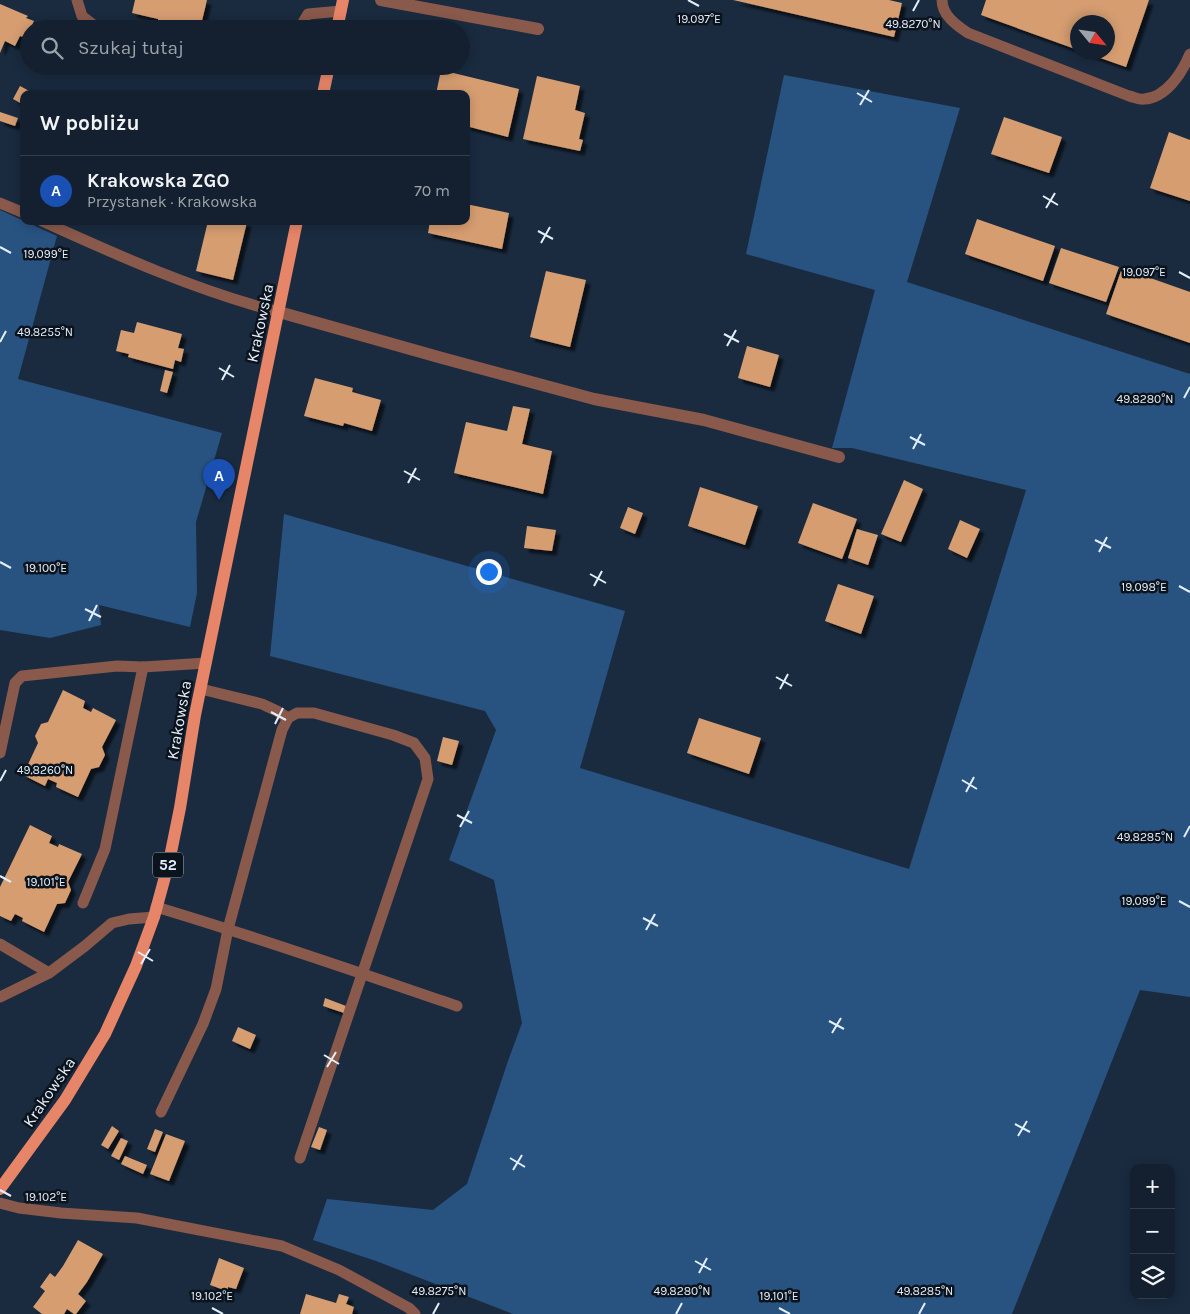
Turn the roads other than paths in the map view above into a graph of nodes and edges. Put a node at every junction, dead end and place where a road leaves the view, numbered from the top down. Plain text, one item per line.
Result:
1 (77, 0) edge
2 (381, 0) edge
3 (942, 0) edge
4 (342, 6) edge
5 (87, 20) edge
6 (304, 20) edge
7 (339, 20) edge
8 (538, 29) dead end
9 (1190, 54) edge
10 (327, 75) edge
11 (324, 90) edge
12 (0, 203) edge
13 (20, 211) edge
14 (51, 225) edge
15 (296, 225) edge
16 (279, 312) junction
17 (839, 457) dead end
18 (206, 663) junction
19 (143, 666) junction
20 (200, 689) junction
21 (288, 718) junction
22 (0, 752) edge
23 (83, 903) dead end
24 (155, 912) junction
25 (228, 929) junction
26 (0, 944) edge
27 (49, 973) junction
28 (363, 974) junction
29 (0, 996) edge
30 (457, 1006) dead end
31 (161, 1112) dead end
32 (300, 1158) dead end
33 (0, 1189) edge
34 (0, 1202) edge
35 (415, 1314) edge

1 - 5 lane
2 - 8 street
3 - 9 lane
4 - 6 lane
4 - 7 main road
10 - 11 main road
12 - 13 lane
14 - 16 lane
15 - 16 main road, Krakowska / 52
16 - 17 street
16 - 18 main road, Krakowska / 52
18 - 19 lane
18 - 20 main road, Krakowska / 52
19 - 22 lane
19 - 23 lane
20 - 21 lane
20 - 24 main road, Krakowska / 52
21 - 25 lane
21 - 28 lane
24 - 25 lane
24 - 27 lane
24 - 33 main road, Krakowska / 52
25 - 28 lane
25 - 31 lane
26 - 27 lane
27 - 29 lane
28 - 30 lane
28 - 32 lane
34 - 35 lane

